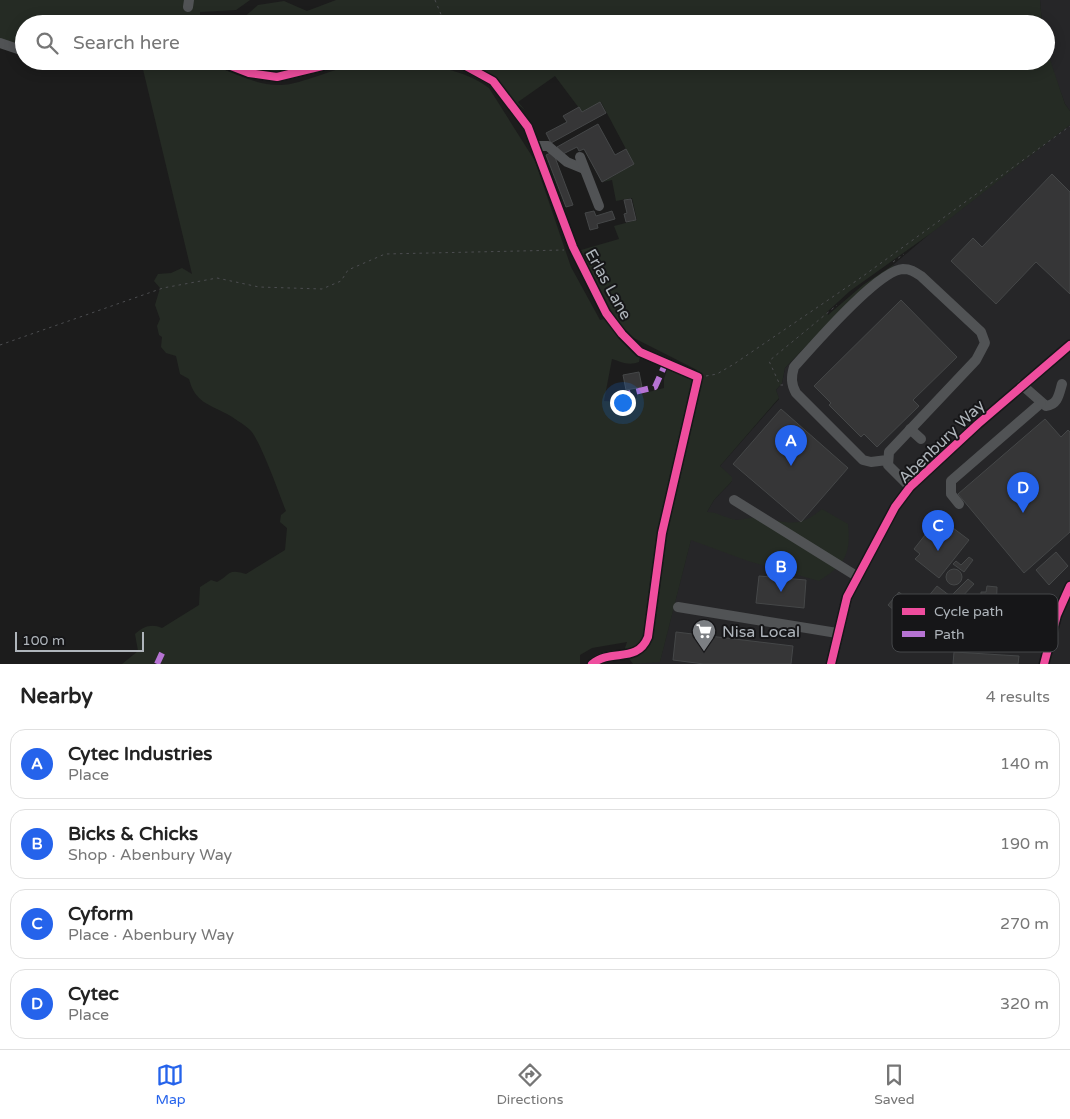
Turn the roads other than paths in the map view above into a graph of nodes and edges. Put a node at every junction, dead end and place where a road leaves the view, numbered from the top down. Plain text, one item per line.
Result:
1 (0, 43) edge
2 (15, 47) edge
3 (241, 70) edge
4 (306, 70) edge
5 (473, 70) edge
6 (536, 146) junction
7 (580, 157) dead end
8 (584, 169) junction
9 (599, 206) dead end
10 (1070, 345) edge
11 (1062, 384) dead end
12 (1022, 385) junction
13 (1040, 403) junction
14 (910, 429) junction
15 (921, 439) dead end
16 (887, 460) junction
17 (910, 487) junction
18 (734, 500) dead end
19 (959, 504) dead end
20 (858, 577) junction
21 (1070, 586) edge
22 (1066, 605) edge
23 (678, 607) dead end
24 (1058, 624) edge
25 (837, 632) junction
26 (592, 664) edge
27 (831, 664) edge

1 - 2 street
3 - 4 street
5 - 6 street, Erlas Lane
6 - 8 street
6 - 26 street, Erlas Lane
7 - 8 street
8 - 9 street
10 - 12 street, Abenbury Way
11 - 13 street
12 - 13 street
12 - 17 street, Abenbury Way
13 - 19 street
14 - 15 street
14 - 16 street
14 - 16 street
16 - 17 street
17 - 20 street, Abenbury Way
18 - 20 street
20 - 25 street, Abenbury Way
21 - 22 street
22 - 24 street
23 - 25 street
25 - 27 street, Abenbury Way

